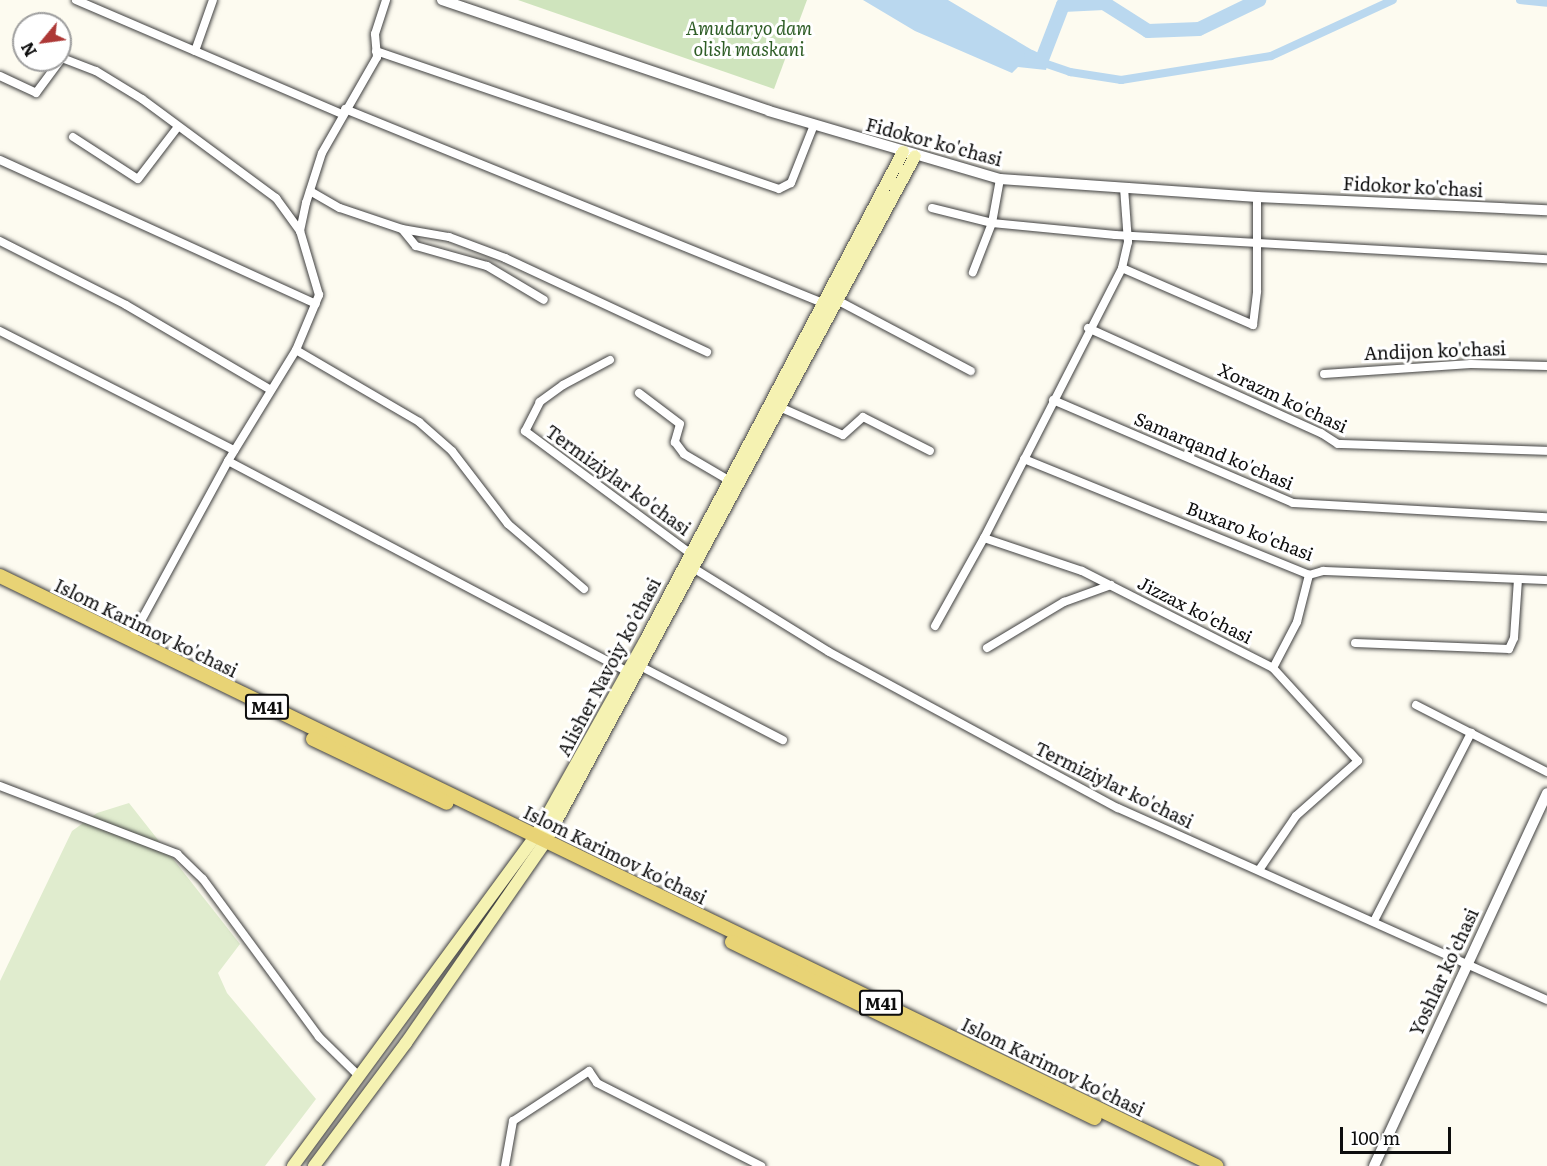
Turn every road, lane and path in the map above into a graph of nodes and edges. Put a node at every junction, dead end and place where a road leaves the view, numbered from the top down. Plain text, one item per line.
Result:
1 (76, 0) edge
2 (213, 0) edge
3 (386, 0) edge
4 (442, 0) edge
5 (195, 51) junction
6 (376, 51) junction
7 (0, 76) edge
8 (344, 112) junction
9 (814, 125) junction
10 (177, 128) junction
11 (73, 137) dead end
12 (909, 154) junction
13 (0, 160) edge
14 (1000, 179) junction
15 (1124, 188) junction
16 (310, 191) junction
17 (1257, 196) junction
18 (932, 208) dead end
19 (1547, 210) edge
20 (992, 223) junction
21 (402, 229) junction
22 (300, 231) junction
23 (1126, 235) junction
24 (0, 241) edge
25 (1255, 242) junction
26 (1547, 259) edge
27 (1122, 268) junction
28 (973, 272) dead end
29 (544, 300) dead end
30 (829, 301) junction
31 (316, 304) junction
32 (1088, 328) junction
33 (0, 332) edge
34 (296, 350) junction
35 (706, 352) dead end
36 (610, 360) dead end
37 (1547, 366) edge
38 (971, 371) dead end
39 (1324, 374) dead end
40 (271, 390) junction
41 (639, 393) dead end
42 (1053, 400) junction
43 (776, 405) junction
44 (234, 450) junction
45 (930, 451) dead end
46 (1547, 451) edge
47 (1024, 459) junction
48 (228, 461) junction
49 (730, 481) junction
50 (1547, 517) edge
51 (984, 538) junction
52 (692, 561) junction
53 (1309, 575) junction
54 (0, 576) edge
55 (1518, 579) junction
56 (1547, 580) edge
57 (0, 585) edge
58 (1111, 585) junction
59 (584, 589) dead end
60 (935, 626) dead end
61 (130, 641) junction
62 (1354, 643) dead end
63 (987, 648) dead end
64 (1273, 668) junction
65 (634, 671) junction
66 (1416, 705) dead end
67 (1471, 733) junction
68 (783, 740) dead end
69 (1547, 772) edge
70 (0, 786) edge
71 (1547, 793) edge
72 (538, 843) junction
73 (1259, 870) junction
74 (1374, 921) junction
75 (1468, 962) junction
76 (1547, 1000) edge
77 (360, 1077) junction
78 (351, 1088) junction
79 (365, 1098) junction
80 (293, 1166) edge
81 (314, 1166) edge
82 (505, 1166) edge
83 (761, 1166) edge
84 (1197, 1166) edge
85 (1216, 1166) edge
86 (1374, 1166) edge

1 - 5 street
2 - 5 street
3 - 6 street
4 - 9 street, Fidokor ko'chasi
5 - 8 street
6 - 8 street
6 - 9 street
7 - 10 street
8 - 16 street
8 - 30 street
9 - 12 street, Fidokor ko'chasi
10 - 11 street
10 - 22 street
12 - 14 street, Fidokor ko'chasi
12 - 30 main road, Alisher Navoiy ko’chasi
13 - 31 street
14 - 15 street, Fidokor ko'chasi
14 - 20 street
15 - 17 street, Fidokor ko'chasi
15 - 23 street
16 - 21 street
16 - 22 street
17 - 19 street, Fidokor ko'chasi
17 - 25 street
18 - 20 street
20 - 23 street
20 - 28 street
21 - 29 street
21 - 35 street
22 - 31 street
23 - 25 street
23 - 27 street
24 - 40 street
25 - 26 street
25 - 27 street
27 - 32 street
30 - 38 street
30 - 43 main road, Alisher Navoiy ko’chasi
31 - 34 street
32 - 42 street
32 - 46 street, Xorazm ko'chasi
33 - 44 street
34 - 40 street
34 - 59 street
36 - 52 street, Termiziylar ko'chasi
37 - 39 street, Andijon ko'chasi
40 - 44 street
41 - 49 street
42 - 47 street
42 - 50 street, Samarqand ko'chasi
43 - 45 street
43 - 49 main road, Alisher Navoiy ko’chasi
43 - 52 main road, Alisher Navoiy ko’chasi
44 - 48 street
47 - 51 street
47 - 53 street, Buxaro ko'chasi
48 - 61 street
48 - 65 street
49 - 52 main road, Alisher Navoiy ko’chasi
51 - 58 street, Jizzax ko'chasi
51 - 60 street
52 - 65 main road, Alisher Navoiy ko’chasi
52 - 73 street, Termiziylar ko'chasi
53 - 55 street, Buxaro ko'chasi
53 - 64 street
54 - 61 main road, Islom Karimov ko'chasi / M41
55 - 56 street, Buxaro ko'chasi
55 - 62 street
57 - 72 main road, Islom Karimov ko'chasi / M41
58 - 63 street
58 - 64 street, Jizzax ko'chasi
61 - 72 main road, Islom Karimov ko'chasi / M41
64 - 73 street, Jizzax ko'chasi
65 - 68 street
65 - 72 main road, Alisher Navoiy ko’chasi
66 - 67 street
67 - 69 street
67 - 74 street
70 - 77 street
71 - 75 street, Yoshlar ko'chasi
72 - 77 main road, Alisher Navoiy ko’chasi
72 - 79 main road, Alisher Navoiy ko’chasi
72 - 84 main road, Islom Karimov ko'chasi / M41
72 - 85 main road, Islom Karimov ko'chasi / M41
73 - 74 street, Termiziylar ko'chasi
74 - 75 street, Termiziylar ko'chasi
75 - 76 street, Termiziylar ko'chasi
75 - 86 street, Yoshlar ko'chasi
77 - 78 main road, Alisher Navoiy ko’chasi
78 - 79 main road
78 - 80 main road, Alisher Navoiy ko’chasi
79 - 81 main road, Alisher Navoiy ko’chasi
82 - 83 street

